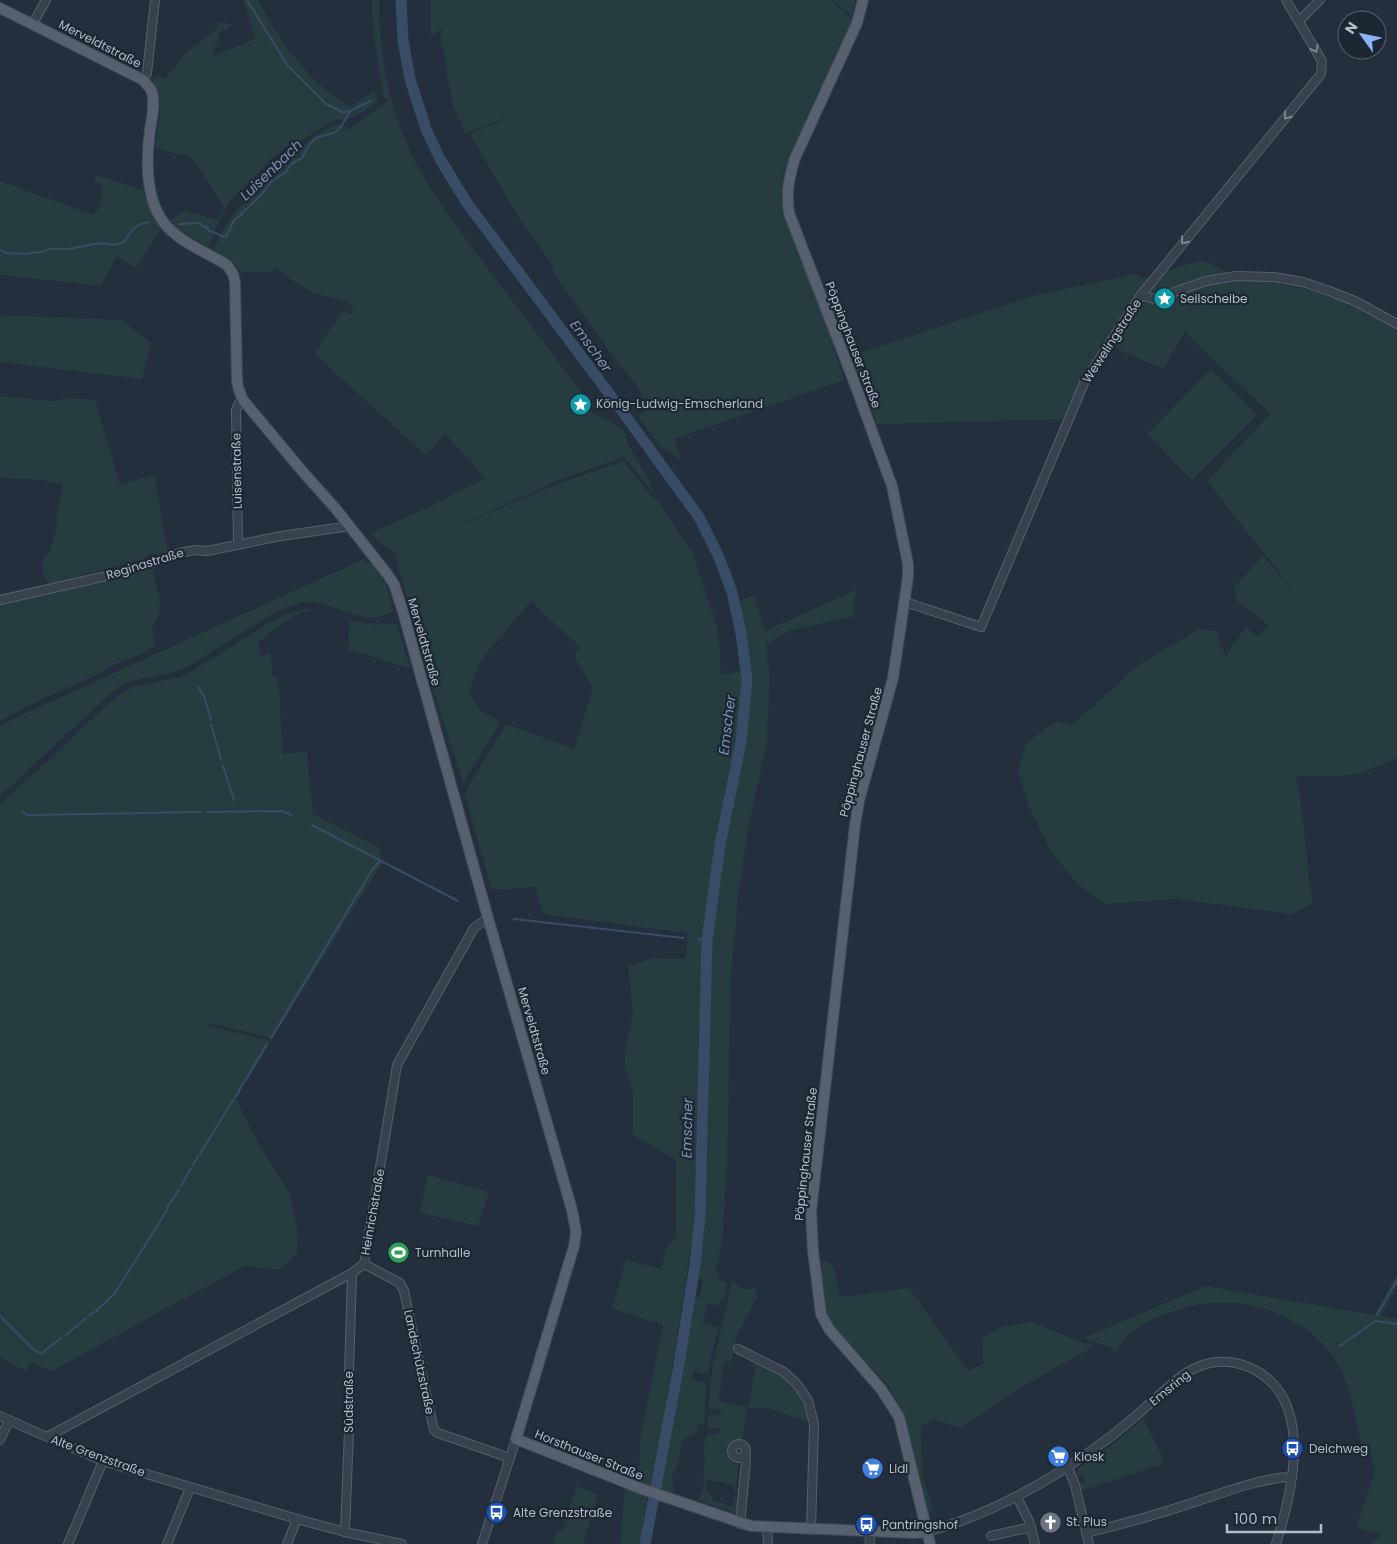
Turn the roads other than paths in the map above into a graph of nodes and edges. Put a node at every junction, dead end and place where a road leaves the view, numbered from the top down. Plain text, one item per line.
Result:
1 (46, 0) edge
2 (155, 0) edge
3 (863, 0) edge
4 (1286, 0) edge
5 (1320, 0) edge
6 (0, 8) edge
7 (1299, 21) junction
8 (32, 25) junction
9 (143, 80) junction
10 (1140, 295) junction
11 (1397, 324) edge
12 (243, 400) junction
13 (350, 526) junction
14 (238, 544) junction
15 (0, 600) edge
16 (905, 602) junction
17 (488, 918) junction
18 (364, 1264) junction
19 (352, 1272) junction
20 (738, 1349) dead end
21 (0, 1416) edge
22 (9, 1420) junction
23 (47, 1438) junction
24 (516, 1439) junction
25 (0, 1440) edge
26 (745, 1454) dead end
27 (510, 1458) junction
28 (103, 1461) junction
29 (1068, 1468) junction
30 (1292, 1477) junction
31 (190, 1488) junction
32 (1016, 1497) junction
33 (297, 1519) junction
34 (740, 1524) junction
35 (1031, 1527) junction
36 (767, 1528) junction
37 (812, 1530) junction
38 (345, 1532) junction
39 (869, 1532) junction
40 (927, 1532) junction
41 (1086, 1533) junction
42 (991, 1536) dead end
43 (372, 1541) edge
44 (68, 1544) edge
45 (166, 1544) edge
46 (287, 1544) edge
47 (402, 1544) edge
48 (482, 1544) edge
49 (768, 1544) edge
50 (870, 1544) edge
51 (930, 1544) edge
52 (1035, 1544) edge
53 (1089, 1544) edge
54 (1276, 1544) edge

1 - 8 street
2 - 9 street
3 - 16 main road, Pöppinghauser Straße
4 - 7 street
5 - 7 street
6 - 8 main road, Merveldtstraße
7 -> 10 street, Wewelingstraße
8 - 9 main road, Merveldtstraße
9 - 12 main road, Merveldtstraße
10 - 11 street
10 - 16 street, Wewelingstraße
12 - 13 main road, Merveldtstraße
12 - 14 street, Luisenstraße
13 - 14 street, Reginastraße
13 - 17 main road, Merveldtstraße
14 - 15 street, Reginastraße
16 - 40 main road, Pöppinghauser Straße
17 - 18 street, Heinrichstraße
17 - 24 main road, Merveldtstraße
18 - 19 street, Heinrichstraße
18 - 27 street, Landschützstraße
19 - 23 street, Heinrichstraße
19 - 38 street, Südstraße
20 - 37 street
21 - 22 street, Alte Grenzstraße
22 - 23 street, Alte Grenzstraße
22 - 25 street
23 - 28 street, Alte Grenzstraße
24 - 27 street
24 - 34 main road, Horsthauser Straße
26 - 34 street
27 - 48 street
28 - 31 street, Alte Grenzstraße
28 - 44 street
29 - 30 street, Emsring
29 - 32 street, Emsring
29 - 41 street
30 - 41 street
30 - 54 street, Emsring
31 - 33 street, Alte Grenzstraße
31 - 45 street
32 - 35 street
32 - 40 street, Emsring
33 - 38 street, Alte Grenzstraße
33 - 46 street
34 - 36 main road, Horsthauser Straße
35 - 42 street
35 - 52 street
36 - 37 main road, Horsthauser Straße
36 - 49 street
37 - 39 main road, Horsthauser Straße
38 - 43 street, Alte Grenzstraße
39 - 40 main road, Horsthauser Straße
39 - 50 street
40 - 51 main road, Pöppinghauser Straße
41 - 53 street
43 - 47 street, Alte Grenzstraße

